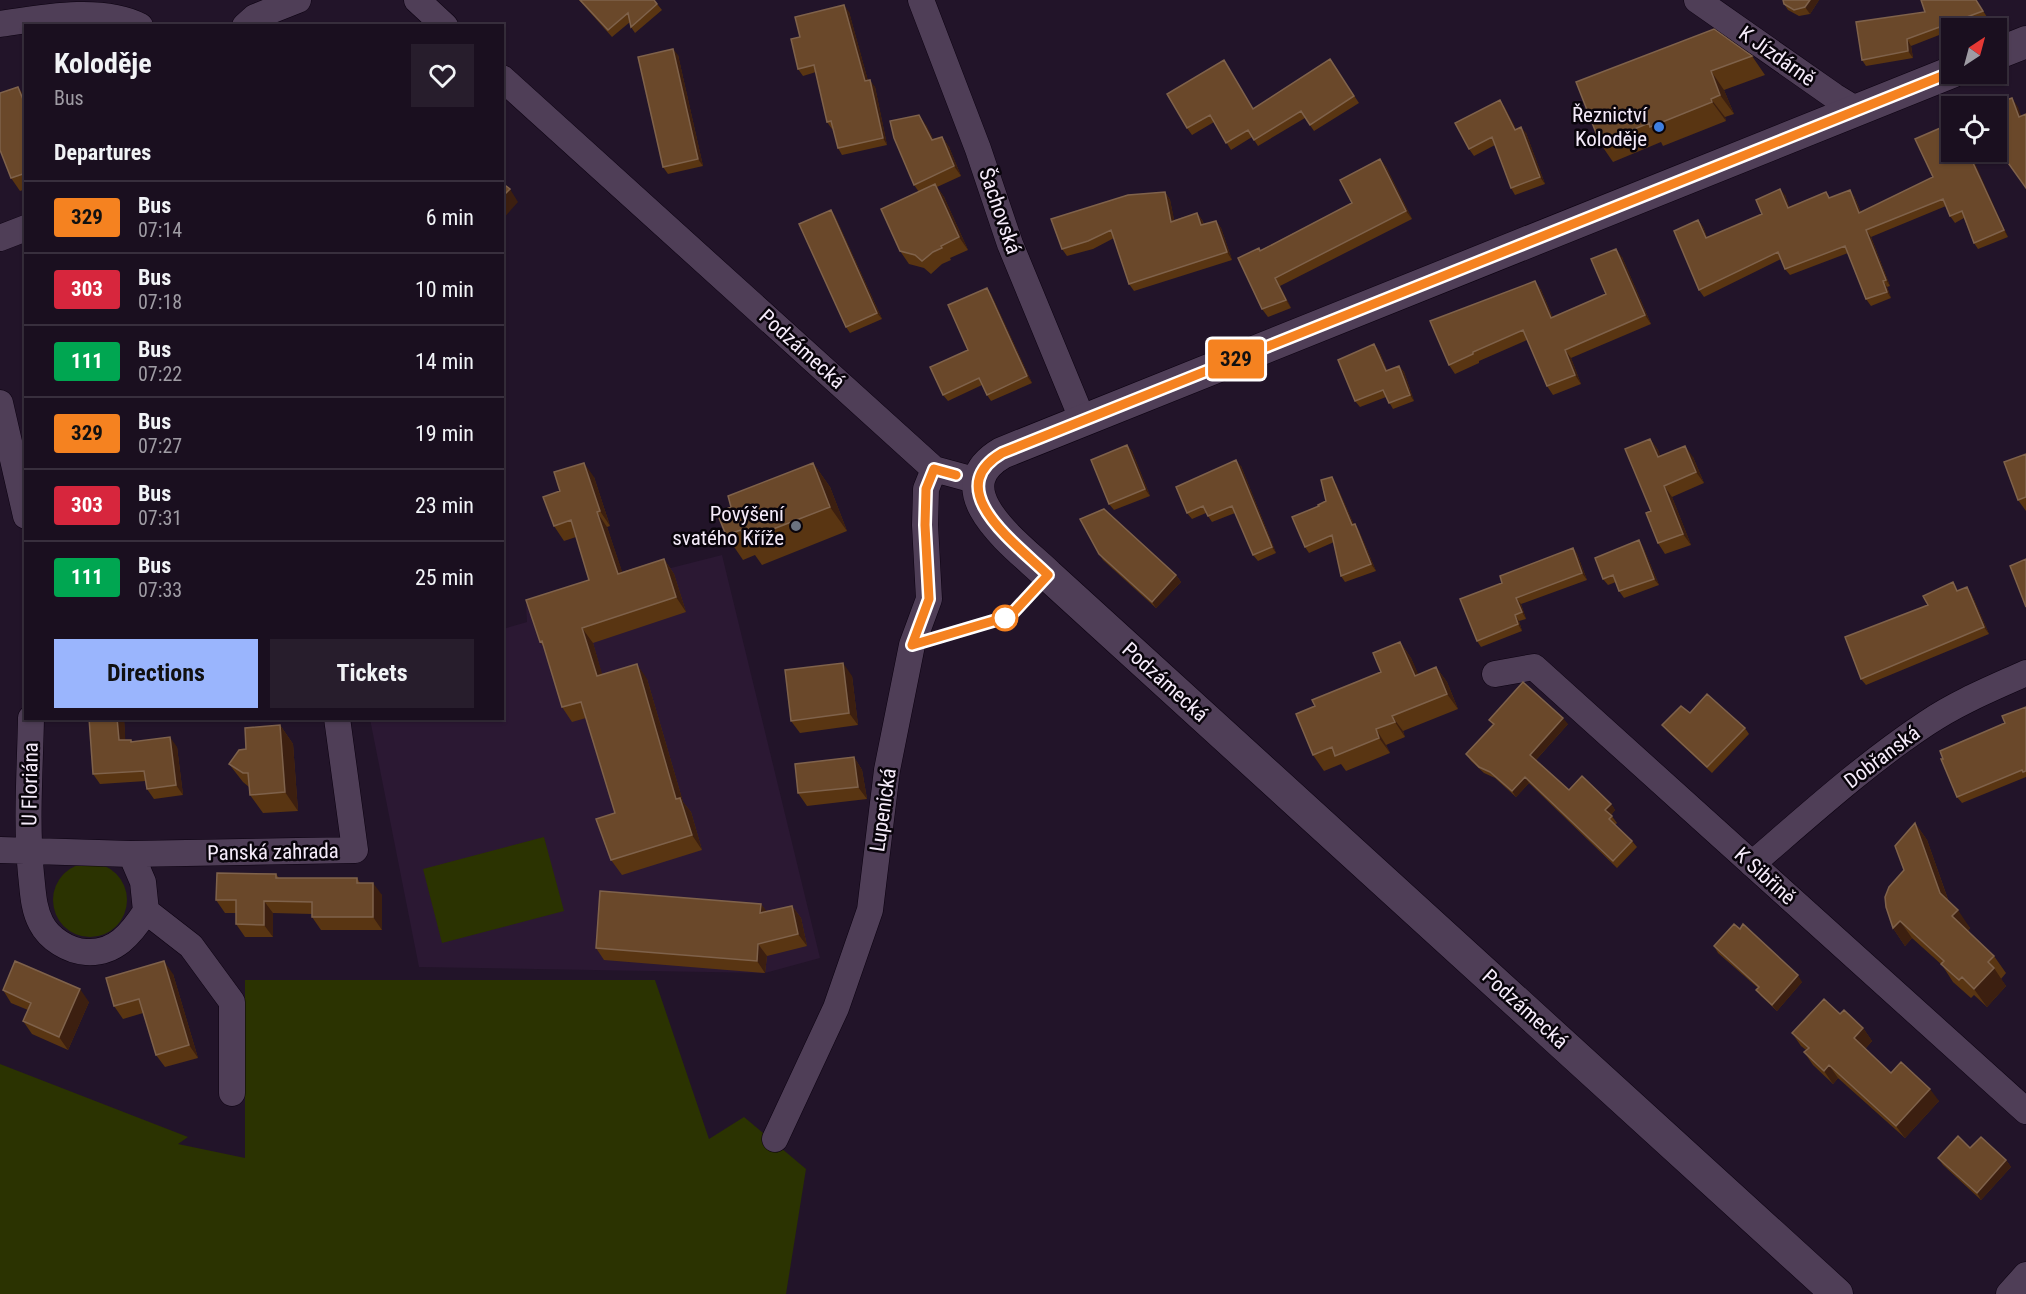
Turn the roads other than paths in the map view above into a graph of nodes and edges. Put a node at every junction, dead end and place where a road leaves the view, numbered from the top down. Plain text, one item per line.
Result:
1 (298, 0) edge
2 (417, 0) edge
3 (921, 0) edge
4 (1697, 0) edge
5 (0, 24) edge
6 (132, 24) edge
7 (247, 24) edge
8 (443, 24) edge
9 (2026, 42) edge
10 (2007, 50) edge
11 (1941, 76) edge
12 (504, 80) edge
13 (1857, 110) junction
14 (24, 229) edge
15 (0, 238) edge
16 (0, 403) edge
17 (1083, 421) junction
18 (934, 469) junction
19 (978, 481) junction
20 (24, 507) edge
21 (2026, 673) edge
22 (1495, 674) dead end
23 (31, 720) edge
24 (338, 720) edge
25 (0, 850) edge
26 (29, 850) junction
27 (131, 854) junction
28 (1752, 864) junction
29 (146, 911) junction
30 (232, 1093) dead end
31 (2026, 1111) edge
32 (775, 1139) dead end
33 (2026, 1275) edge
34 (1837, 1294) edge
35 (2009, 1294) edge

1 - 7 street
2 - 8 street
3 - 17 street, Šachovská
4 - 13 street, K Jízdárně
5 - 6 street
9 - 10 street
11 - 13 street
12 - 18 street, Podzámecká
13 - 17 street
14 - 15 street
16 - 20 street
17 - 19 street
18 - 19 street, Podzámecká
18 - 32 street, Lupenická
19 - 34 street, Podzámecká
21 - 28 street, Dobřanská
22 - 28 street, K Sibřině
23 - 26 street, U Floriána
24 - 27 street, Panská zahrada
25 - 26 street, Panská zahrada
26 - 27 street, Panská zahrada
26 - 29 street
27 - 29 street
28 - 31 street, K Sibřině
29 - 30 street
33 - 35 street

